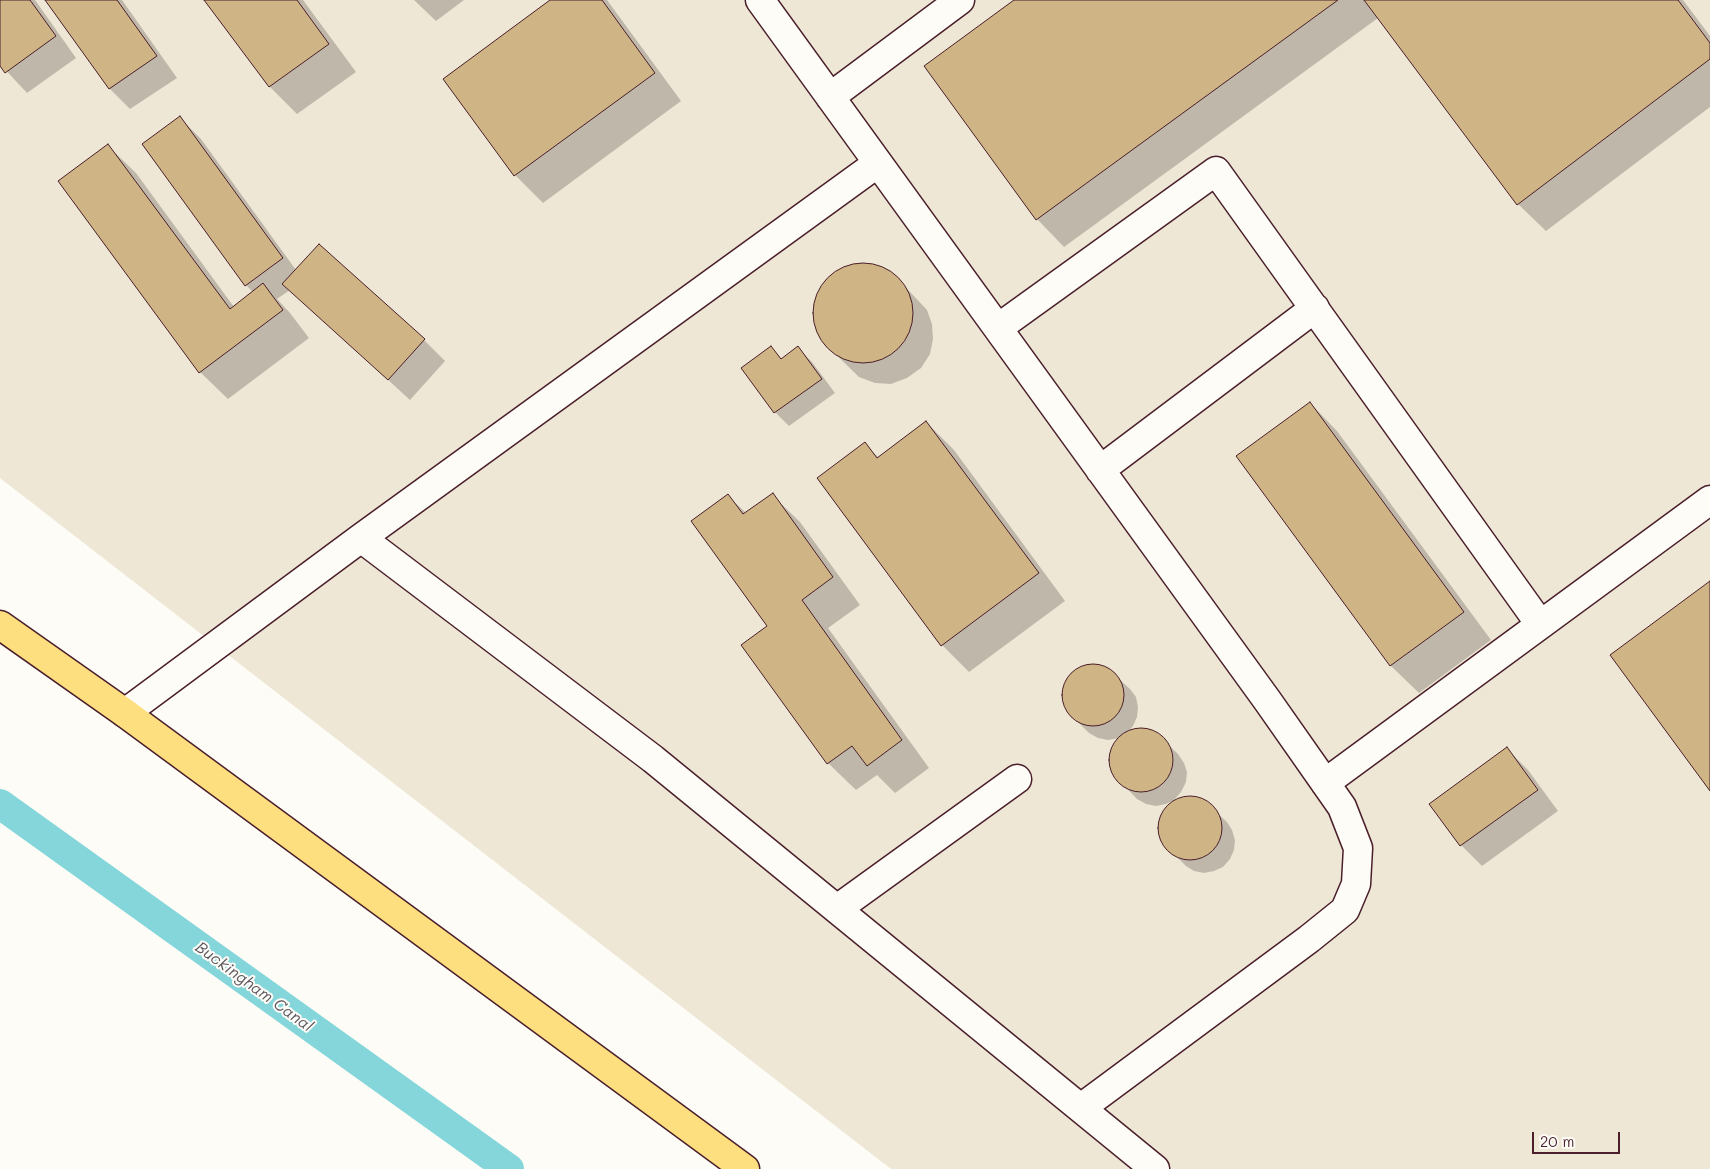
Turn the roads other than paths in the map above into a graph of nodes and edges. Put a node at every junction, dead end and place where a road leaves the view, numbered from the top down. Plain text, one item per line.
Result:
1 (760, 0) edge
2 (960, 0) edge
3 (830, 97) junction
4 (878, 163) junction
5 (1315, 308) junction
6 (998, 328) junction
7 (1100, 470) junction
8 (1710, 500) edge
9 (361, 538) junction
10 (1540, 624) junction
11 (0, 625) edge
12 (124, 713) junction
13 (1017, 778) dead end
14 (1325, 783) junction
15 (837, 909) junction
16 (1081, 1108) junction
17 (746, 1169) edge
18 (1155, 1169) edge

1 - 3 lane
2 - 3 lane
3 - 4 lane
4 - 6 lane
4 - 9 lane
5 - 6 lane
5 - 7 lane
5 - 10 lane
6 - 7 lane
7 - 14 lane
8 - 10 lane
9 - 12 lane
9 - 15 lane
10 - 14 lane
11 - 12 main road
12 - 17 main road
13 - 15 lane
14 - 16 lane
15 - 16 lane
16 - 18 lane

